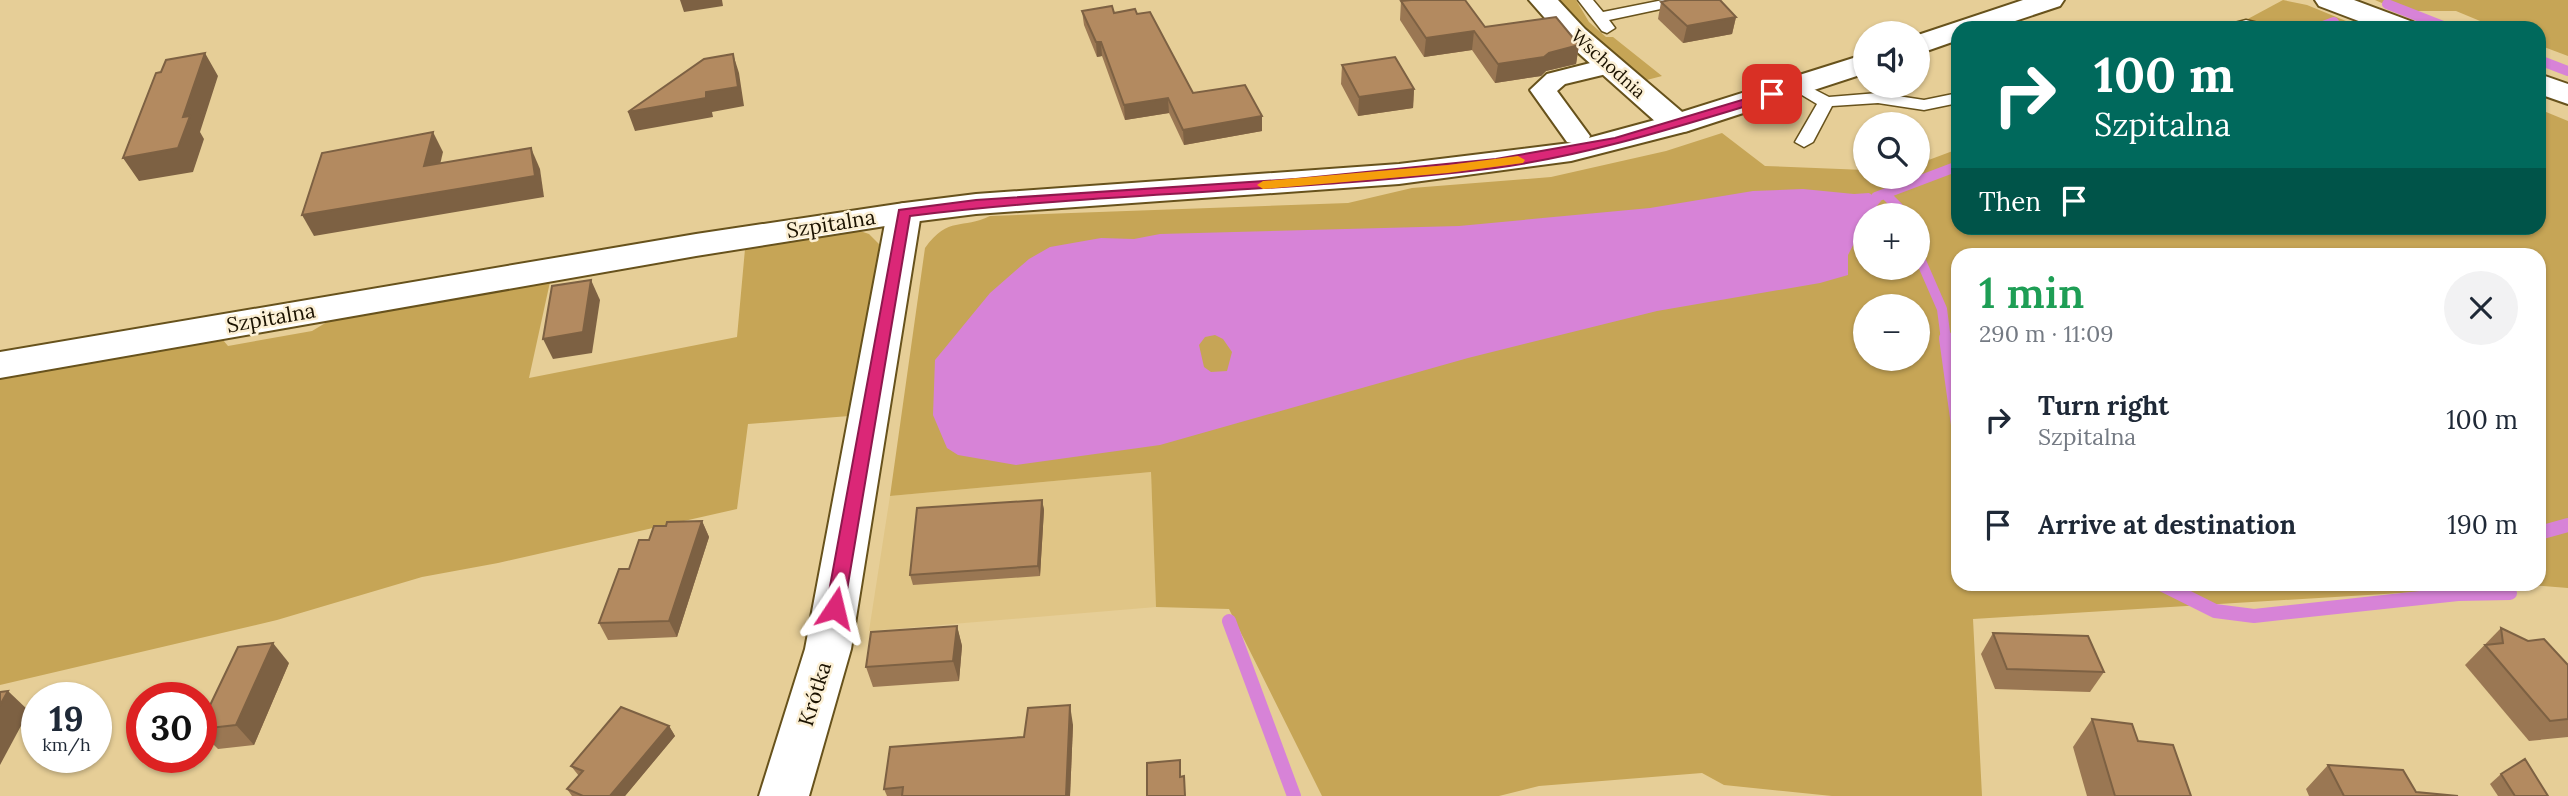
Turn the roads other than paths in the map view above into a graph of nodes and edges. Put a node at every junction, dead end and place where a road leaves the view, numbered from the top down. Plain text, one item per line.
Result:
1 (1543, 0) edge
2 (1585, 0) edge
3 (1684, 0) edge
4 (2050, 0) edge
5 (2329, 0) edge
6 (2349, 0) edge
7 (1988, 21) edge
8 (2386, 21) edge
9 (2389, 21) edge
10 (1951, 33) edge
11 (1930, 41) edge
12 (1610, 66) junction
13 (1853, 67) edge
14 (1798, 86) junction
15 (2546, 86) edge
16 (2568, 95) edge
17 (1951, 100) edge
18 (1826, 102) junction
19 (1677, 124) junction
20 (1577, 136) dead end
21 (1804, 142) dead end
22 (904, 212) junction
23 (0, 365) edge
24 (789, 778) edge
25 (760, 796) edge

1 - 12 main road, Wschodnia
2 - 3 lane
4 - 7 main road
5 - 8 main road
6 - 9 main road
10 - 11 main road
12 - 19 main road, Wschodnia
12 - 20 street
13 - 14 main road, Szpitalna
14 - 18 lane
14 - 19 main road, Szpitalna
15 - 16 main road
17 - 18 lane
18 - 21 lane
19 - 22 main road, Szpitalna
22 - 23 main road, Szpitalna
22 - 24 main road, Krótka
24 - 25 main road, Krótka

